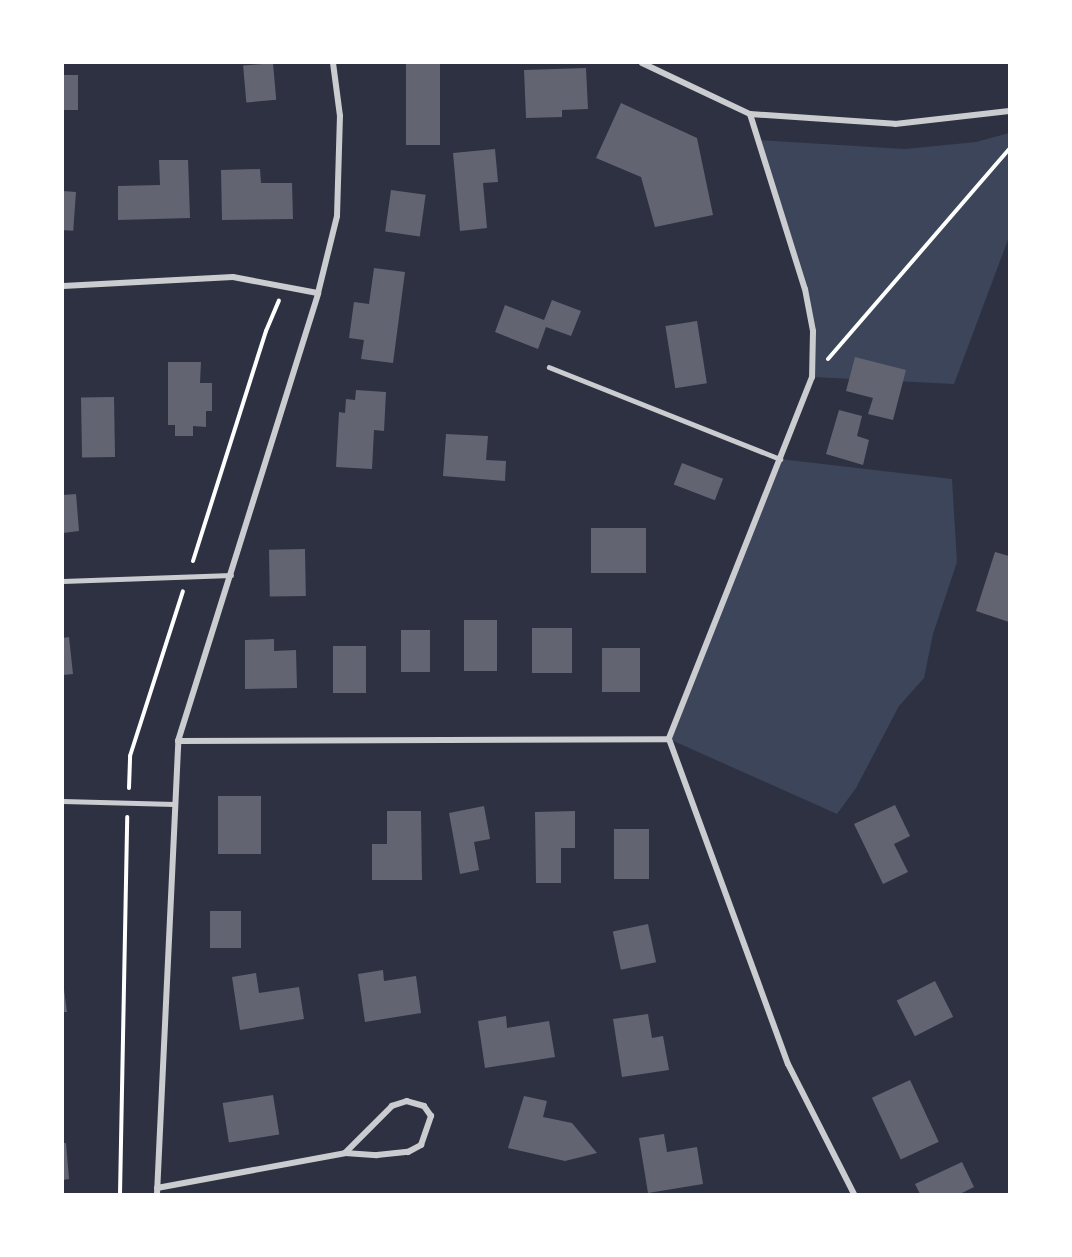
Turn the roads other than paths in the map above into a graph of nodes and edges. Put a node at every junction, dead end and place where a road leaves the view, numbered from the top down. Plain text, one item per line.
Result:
1 (333, 63) edge
2 (642, 63) edge
3 (1009, 111) edge
4 (750, 114) junction
5 (63, 286) edge
6 (318, 293) junction
7 (549, 367) dead end
8 (780, 459) junction
9 (231, 575) junction
10 (63, 581) edge
11 (669, 739) junction
12 (178, 741) junction
13 (63, 801) edge
14 (174, 804) junction
15 (345, 1153) junction
16 (157, 1191) edge
17 (854, 1194) edge

1 - 6 street
2 - 4 street
3 - 4 street
4 - 8 street
5 - 6 street
6 - 9 street
7 - 8 lane
8 - 11 street
9 - 10 lane
9 - 12 street
11 - 12 street
11 - 17 street
12 - 14 street
13 - 14 lane
14 - 16 street
15 - 15 street
15 - 16 street

